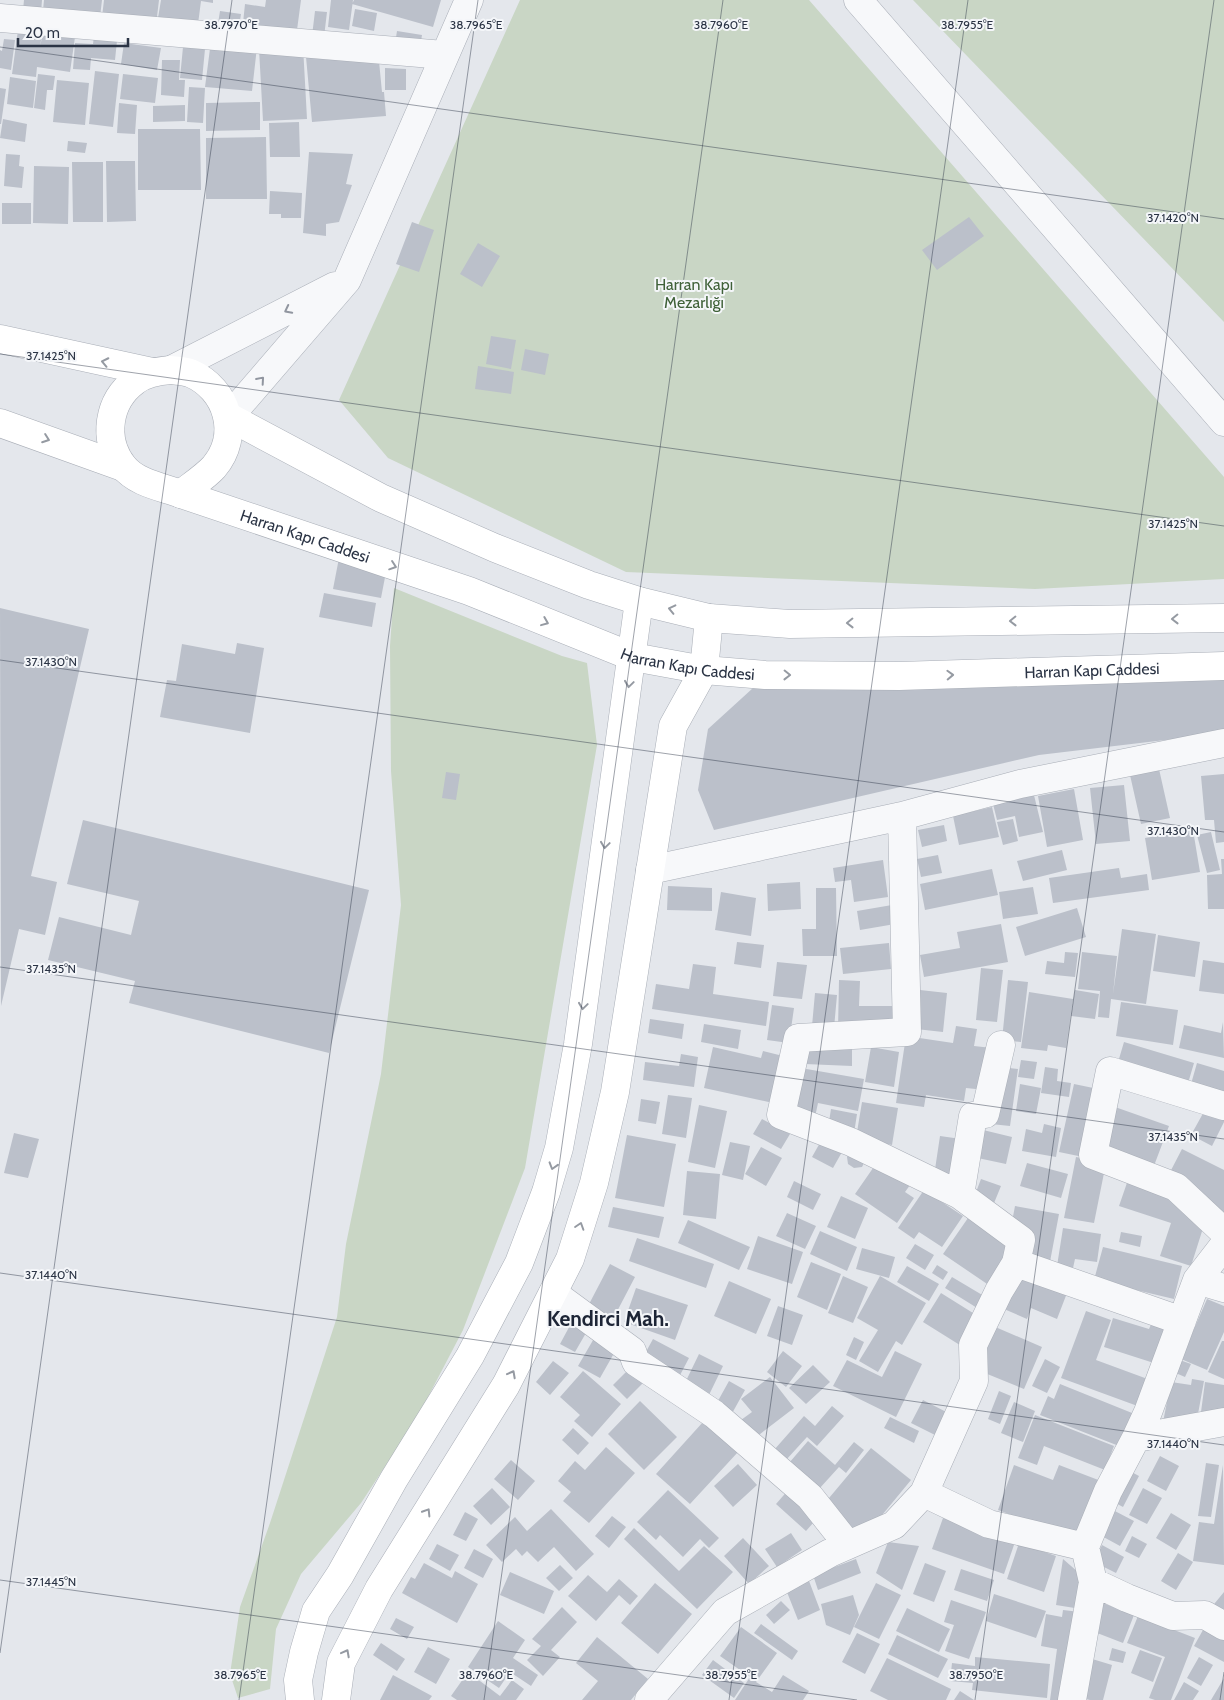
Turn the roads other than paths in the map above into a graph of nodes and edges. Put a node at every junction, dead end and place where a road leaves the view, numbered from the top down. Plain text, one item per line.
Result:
1 (469, 0) edge
2 (858, 0) edge
3 (0, 18) edge
4 (444, 55) junction
5 (348, 280) junction
6 (0, 339) edge
7 (162, 371) junction
8 (229, 417) junction
9 (1224, 422) edge
10 (0, 423) edge
11 (124, 467) junction
12 (181, 494) junction
13 (639, 601) junction
14 (709, 618) junction
15 (1224, 618) edge
16 (632, 657) junction
17 (1224, 666) edge
18 (704, 670) junction
19 (1224, 742) edge
20 (902, 816) junction
21 (650, 870) junction
22 (1001, 1046) dead end
23 (1224, 1106) edge
24 (960, 1195) junction
25 (1224, 1232) edge
26 (1224, 1245) edge
27 (1016, 1263) junction
28 (1197, 1280) junction
29 (1224, 1288) edge
30 (553, 1293) junction
31 (1182, 1321) junction
32 (1224, 1422) edge
33 (1136, 1438) junction
34 (924, 1493) junction
35 (848, 1545) junction
36 (1086, 1547) junction
37 (1093, 1582) junction
38 (1224, 1626) edge
39 (300, 1700) edge
40 (336, 1700) edge
41 (649, 1700) edge
42 (1072, 1700) edge

1 - 4 street
2 - 9 street
3 - 4 street
4 - 5 street
5 -> 7 street
8 -> 5 street
7 -> 6 main road
7 - 8 main road
7 - 11 main road
8 - 12 main road
8 - 13 main road
10 -> 11 main road
11 - 12 main road
12 -> 16 main road, Harran Kapı Caddesi
14 -> 13 main road
13 - 16 main road
15 -> 14 main road
14 - 18 main road
16 - 18 main road, Harran Kapı Caddesi
16 -> 39 main road
18 -> 17 main road, Harran Kapı Caddesi
18 - 21 main road
19 - 20 street
20 - 21 street
20 - 24 street
30 -> 21 main road
22 - 24 street
23 - 25 street
24 - 27 street
26 - 28 street
27 - 31 street
27 - 34 street
28 - 29 street
28 - 31 street
30 - 35 street
40 -> 30 main road
31 - 33 street
32 - 33 street
33 - 36 street
34 - 35 street
34 - 36 street
35 - 41 street
36 - 37 street
37 - 38 street
37 - 42 street

